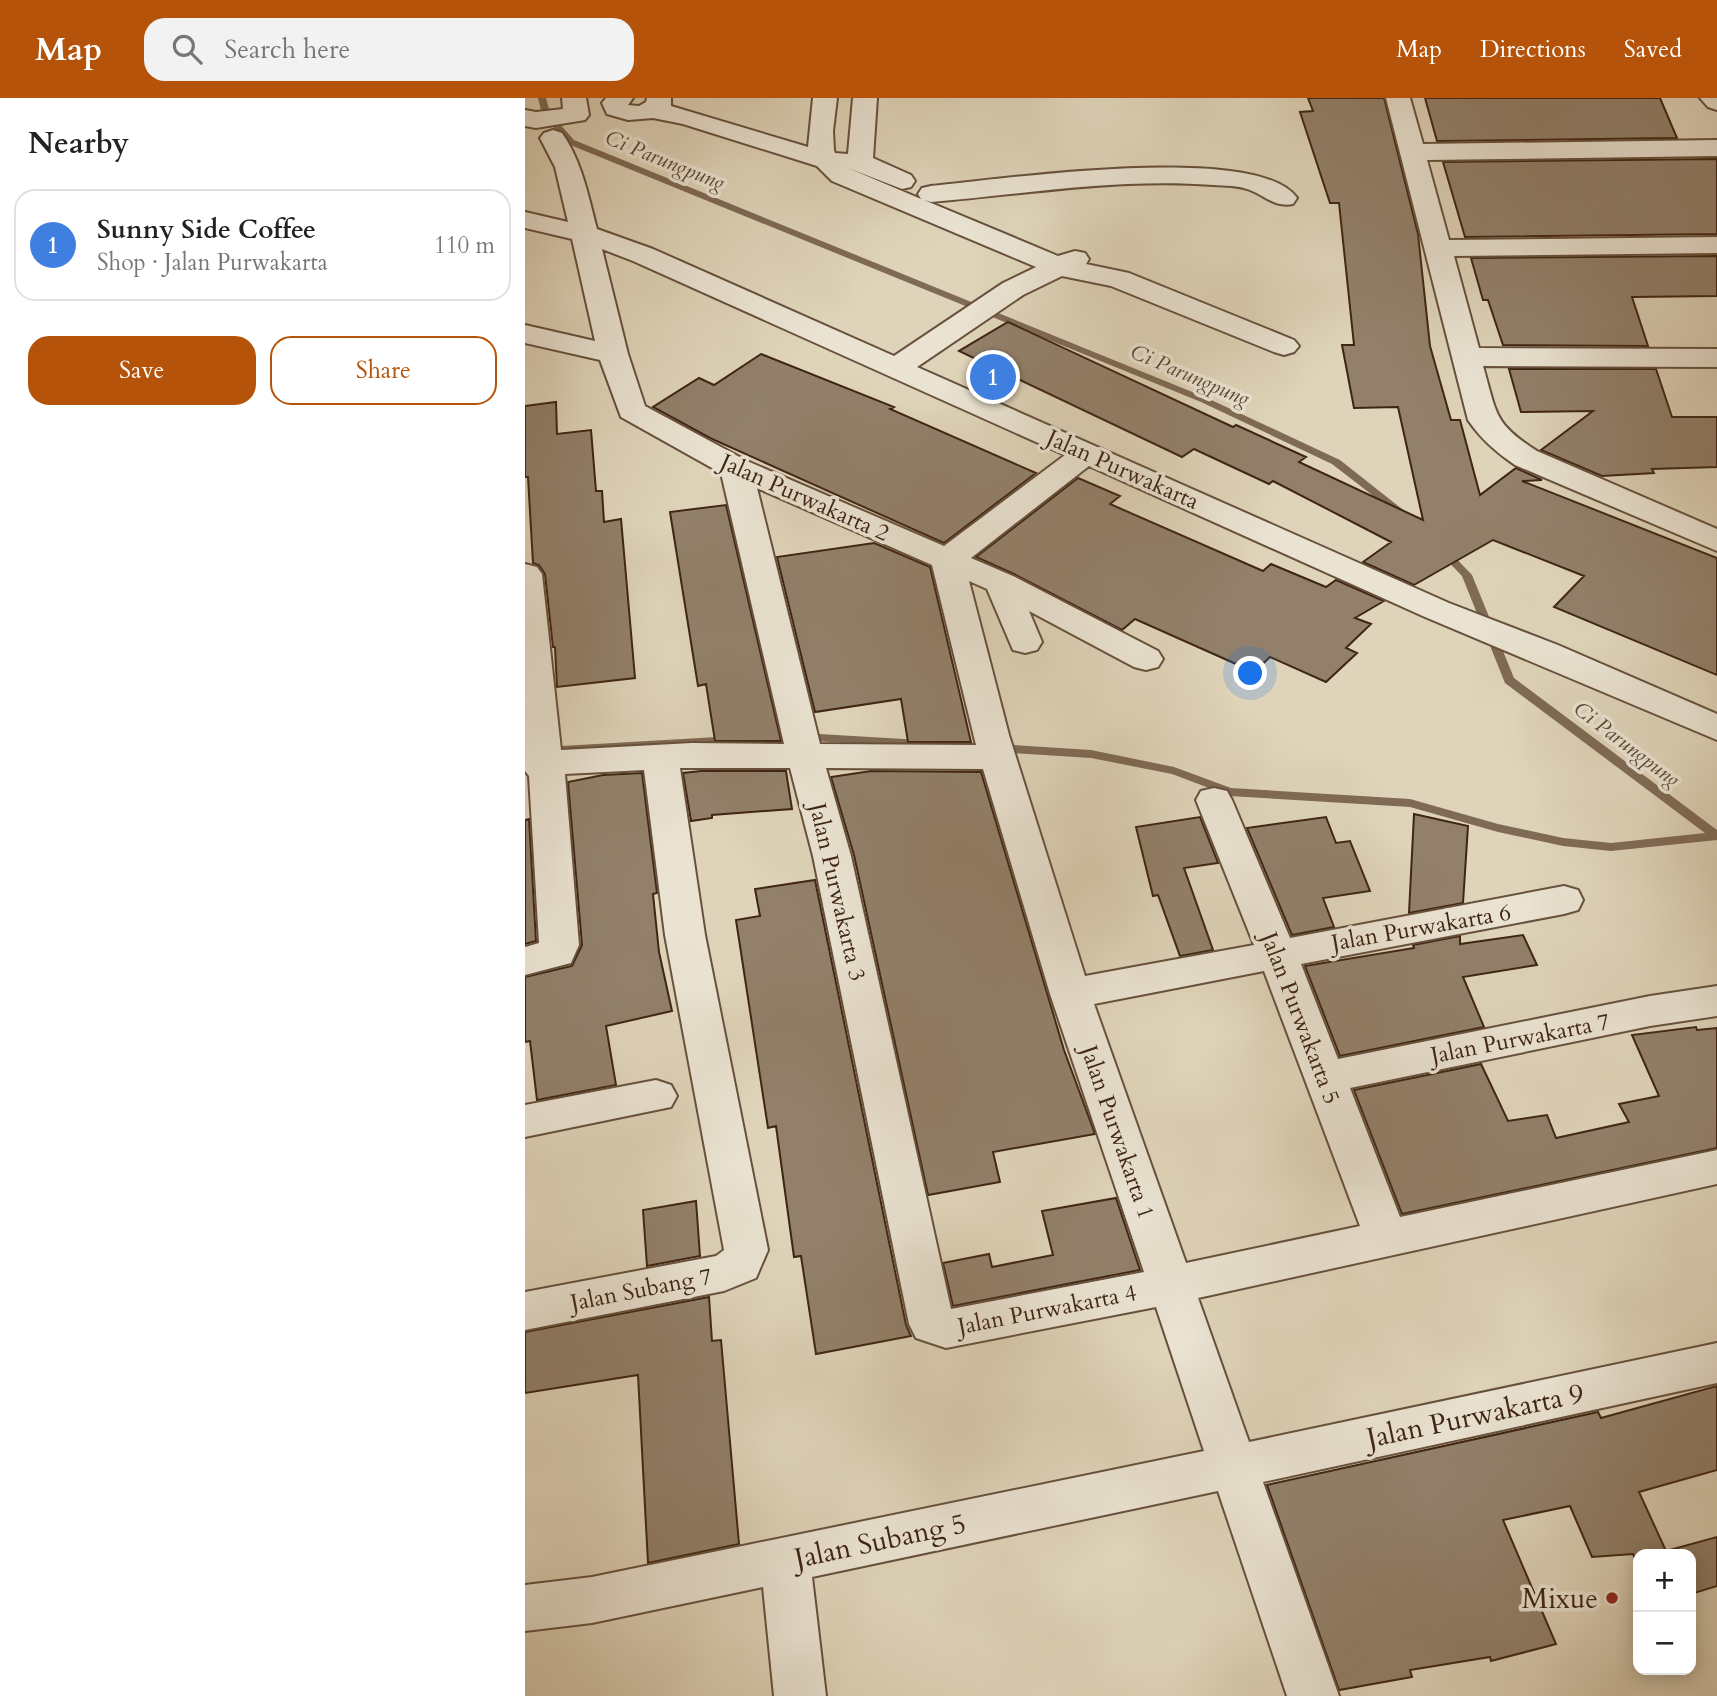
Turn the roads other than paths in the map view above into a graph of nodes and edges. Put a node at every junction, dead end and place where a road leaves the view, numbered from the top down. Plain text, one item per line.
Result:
1 (621, 98) edge
2 (825, 98) edge
3 (865, 98) edge
4 (1398, 98) edge
5 (1712, 98) edge
6 (1717, 102) edge
7 (656, 104) edge
8 (575, 107) edge
9 (540, 125) edge
10 (1717, 148) edge
11 (1413, 152) junction
12 (823, 160) junction
13 (860, 162) junction
14 (1045, 184) junction
15 (931, 194) junction
16 (1284, 198) dead end
17 (525, 220) edge
18 (998, 222) junction
19 (582, 233) junction
20 (1717, 245) edge
21 (1440, 248) junction
22 (1064, 258) junction
23 (525, 334) edge
24 (1284, 346) dead end
25 (613, 354) junction
26 (1465, 357) junction
27 (1717, 358) edge
28 (895, 368) junction
29 (1087, 453) junction
30 (736, 468) junction
31 (1717, 541) edge
32 (947, 560) junction
33 (525, 574) edge
34 (1001, 583) junction
35 (1025, 642) dead end
36 (1146, 659) dead end
37 (1717, 728) edge
38 (802, 743) junction
39 (995, 748) junction
40 (538, 754) edge
41 (660, 757) junction
42 (1214, 800) dead end
43 (1565, 900) dead end
44 (542, 953) edge
45 (1277, 953) junction
46 (1070, 994) junction
47 (1717, 1002) edge
48 (1323, 1078) junction
49 (656, 1096) dead end
50 (525, 1121) edge
51 (1717, 1167) edge
52 (1386, 1237) junction
53 (1171, 1285) junction
54 (525, 1311) edge
55 (930, 1318) joint
56 (1717, 1363) edge
57 (1234, 1466) junction
58 (785, 1560) junction
59 (525, 1608) edge
60 (800, 1696) edge
61 (1314, 1696) edge

1 - 7 street
2 - 12 street
3 - 13 street
4 - 11 street
5 - 6 street
7 - 12 street
8 - 9 street
9 - 19 street, Jalan Purwakarta 2
10 - 11 street
11 - 21 street
12 - 13 street
12 - 22 street
13 - 15 street
14 - 15 street
14 - 16 street
14 - 18 street
15 - 18 street
17 - 19 street, Jalan Purwakarta
18 - 22 street
19 - 25 street, Jalan Purwakarta 2
19 - 28 street, Jalan Purwakarta
20 - 21 street
21 - 26 street
22 - 24 street
22 - 28 street
23 - 25 street
25 - 30 street, Jalan Purwakarta 2
26 - 27 street
26 - 31 street
28 - 29 street, Jalan Purwakarta
29 - 32 street
29 - 37 street, Jalan Purwakarta
30 - 32 street, Jalan Purwakarta 2
30 - 38 street, Jalan Purwakarta 3
32 - 34 street, Jalan Purwakarta 2
32 - 39 street, Jalan Purwakarta 1
33 - 40 street
34 - 35 street
34 - 36 street, Jalan Purwakarta 2
38 - 39 street
38 - 41 street
38 - 55 street, Jalan Purwakarta 3
39 - 46 street, Jalan Purwakarta 1
40 - 41 street
40 - 44 street
41 - 54 street, Jalan Subang 7
42 - 45 street, Jalan Purwakarta 5
43 - 45 street, Jalan Purwakarta 6
45 - 46 street
45 - 48 street, Jalan Purwakarta 5
46 - 53 street, Jalan Purwakarta 1
47 - 48 street, Jalan Purwakarta 7
48 - 52 street, Jalan Purwakarta 5
49 - 50 street
51 - 52 street, Jalan Purwakarta 4
52 - 53 street, Jalan Purwakarta 4
53 - 55 street, Jalan Purwakarta 4
53 - 57 street, Jalan Purwakarta 1
56 - 57 street, Jalan Purwakarta 9
57 - 58 street, Jalan Subang 5
57 - 61 street, Jalan Purwakarta 1
58 - 59 street, Jalan Subang 5
58 - 60 street

